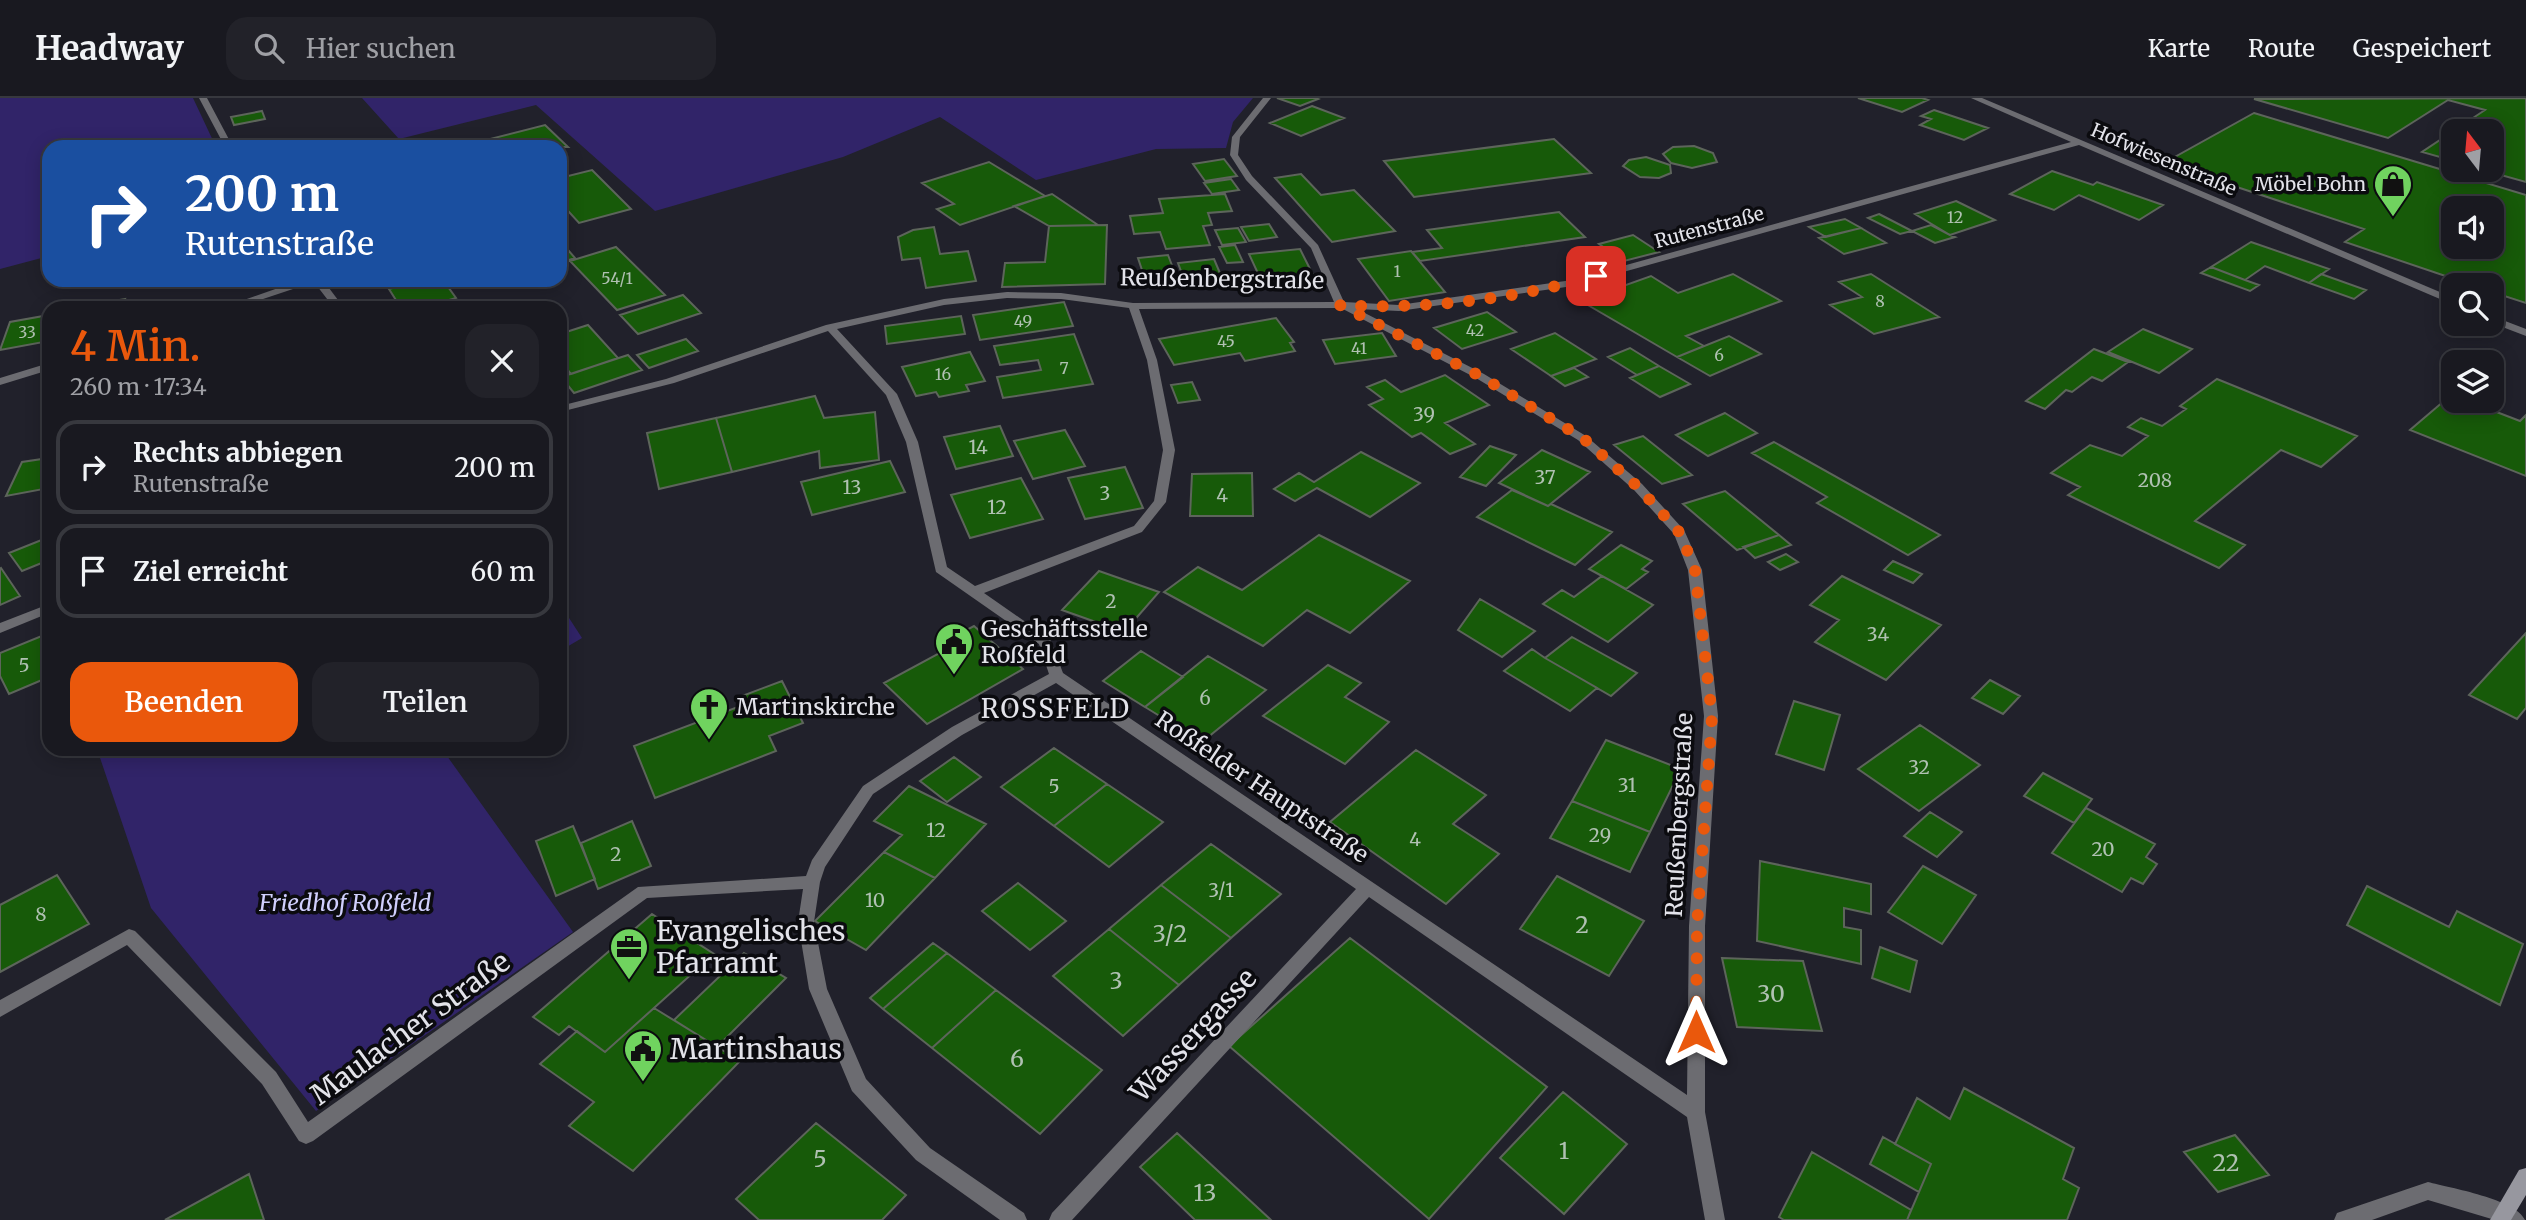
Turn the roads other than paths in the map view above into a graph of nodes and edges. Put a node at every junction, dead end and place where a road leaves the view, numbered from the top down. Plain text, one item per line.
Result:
1 (203, 98) edge
2 (1267, 98) edge
3 (1975, 98) edge
4 (225, 140) edge
5 (2081, 142) junction
6 (290, 287) edge
7 (2441, 296) edge
8 (247, 301) edge
9 (1340, 305) junction
10 (1133, 306) junction
11 (2504, 324) edge
12 (830, 327) junction
13 (2526, 333) edge
14 (42, 368) edge
15 (0, 382) edge
16 (567, 407) edge
17 (973, 592) junction
18 (42, 611) edge
19 (0, 628) edge
20 (1058, 676) junction
21 (811, 882) junction
22 (1368, 887) junction
23 (0, 1009) edge
24 (1696, 1112) junction
25 (2526, 1177) edge
26 (2506, 1218) edge
27 (1017, 1220) edge
28 (1059, 1220) edge
29 (1715, 1220) edge
30 (2344, 1220) edge

1 - 4 street
2 - 9 street
3 - 5 street, Hofwiesenstraße
5 - 7 street, Hofwiesenstraße
5 - 9 street, Rutenstraße
6 - 8 street
9 - 10 street, Reußenbergstraße
9 - 24 street, Reußenbergstraße
10 - 12 street, Reußenbergstraße
10 - 17 street
11 - 13 street
12 - 16 street, Reußenbergstraße
12 - 17 street
14 - 15 street
17 - 20 street
18 - 19 street
20 - 21 street
20 - 22 street, Roßfelder Hauptstraße
21 - 23 street, Maulacher Straße
21 - 27 street
22 - 24 street, Roßfelder Hauptstraße
22 - 28 street, Wassergasse
24 - 29 street, Reußenbergstraße
25 - 26 main road
26 - 30 street

